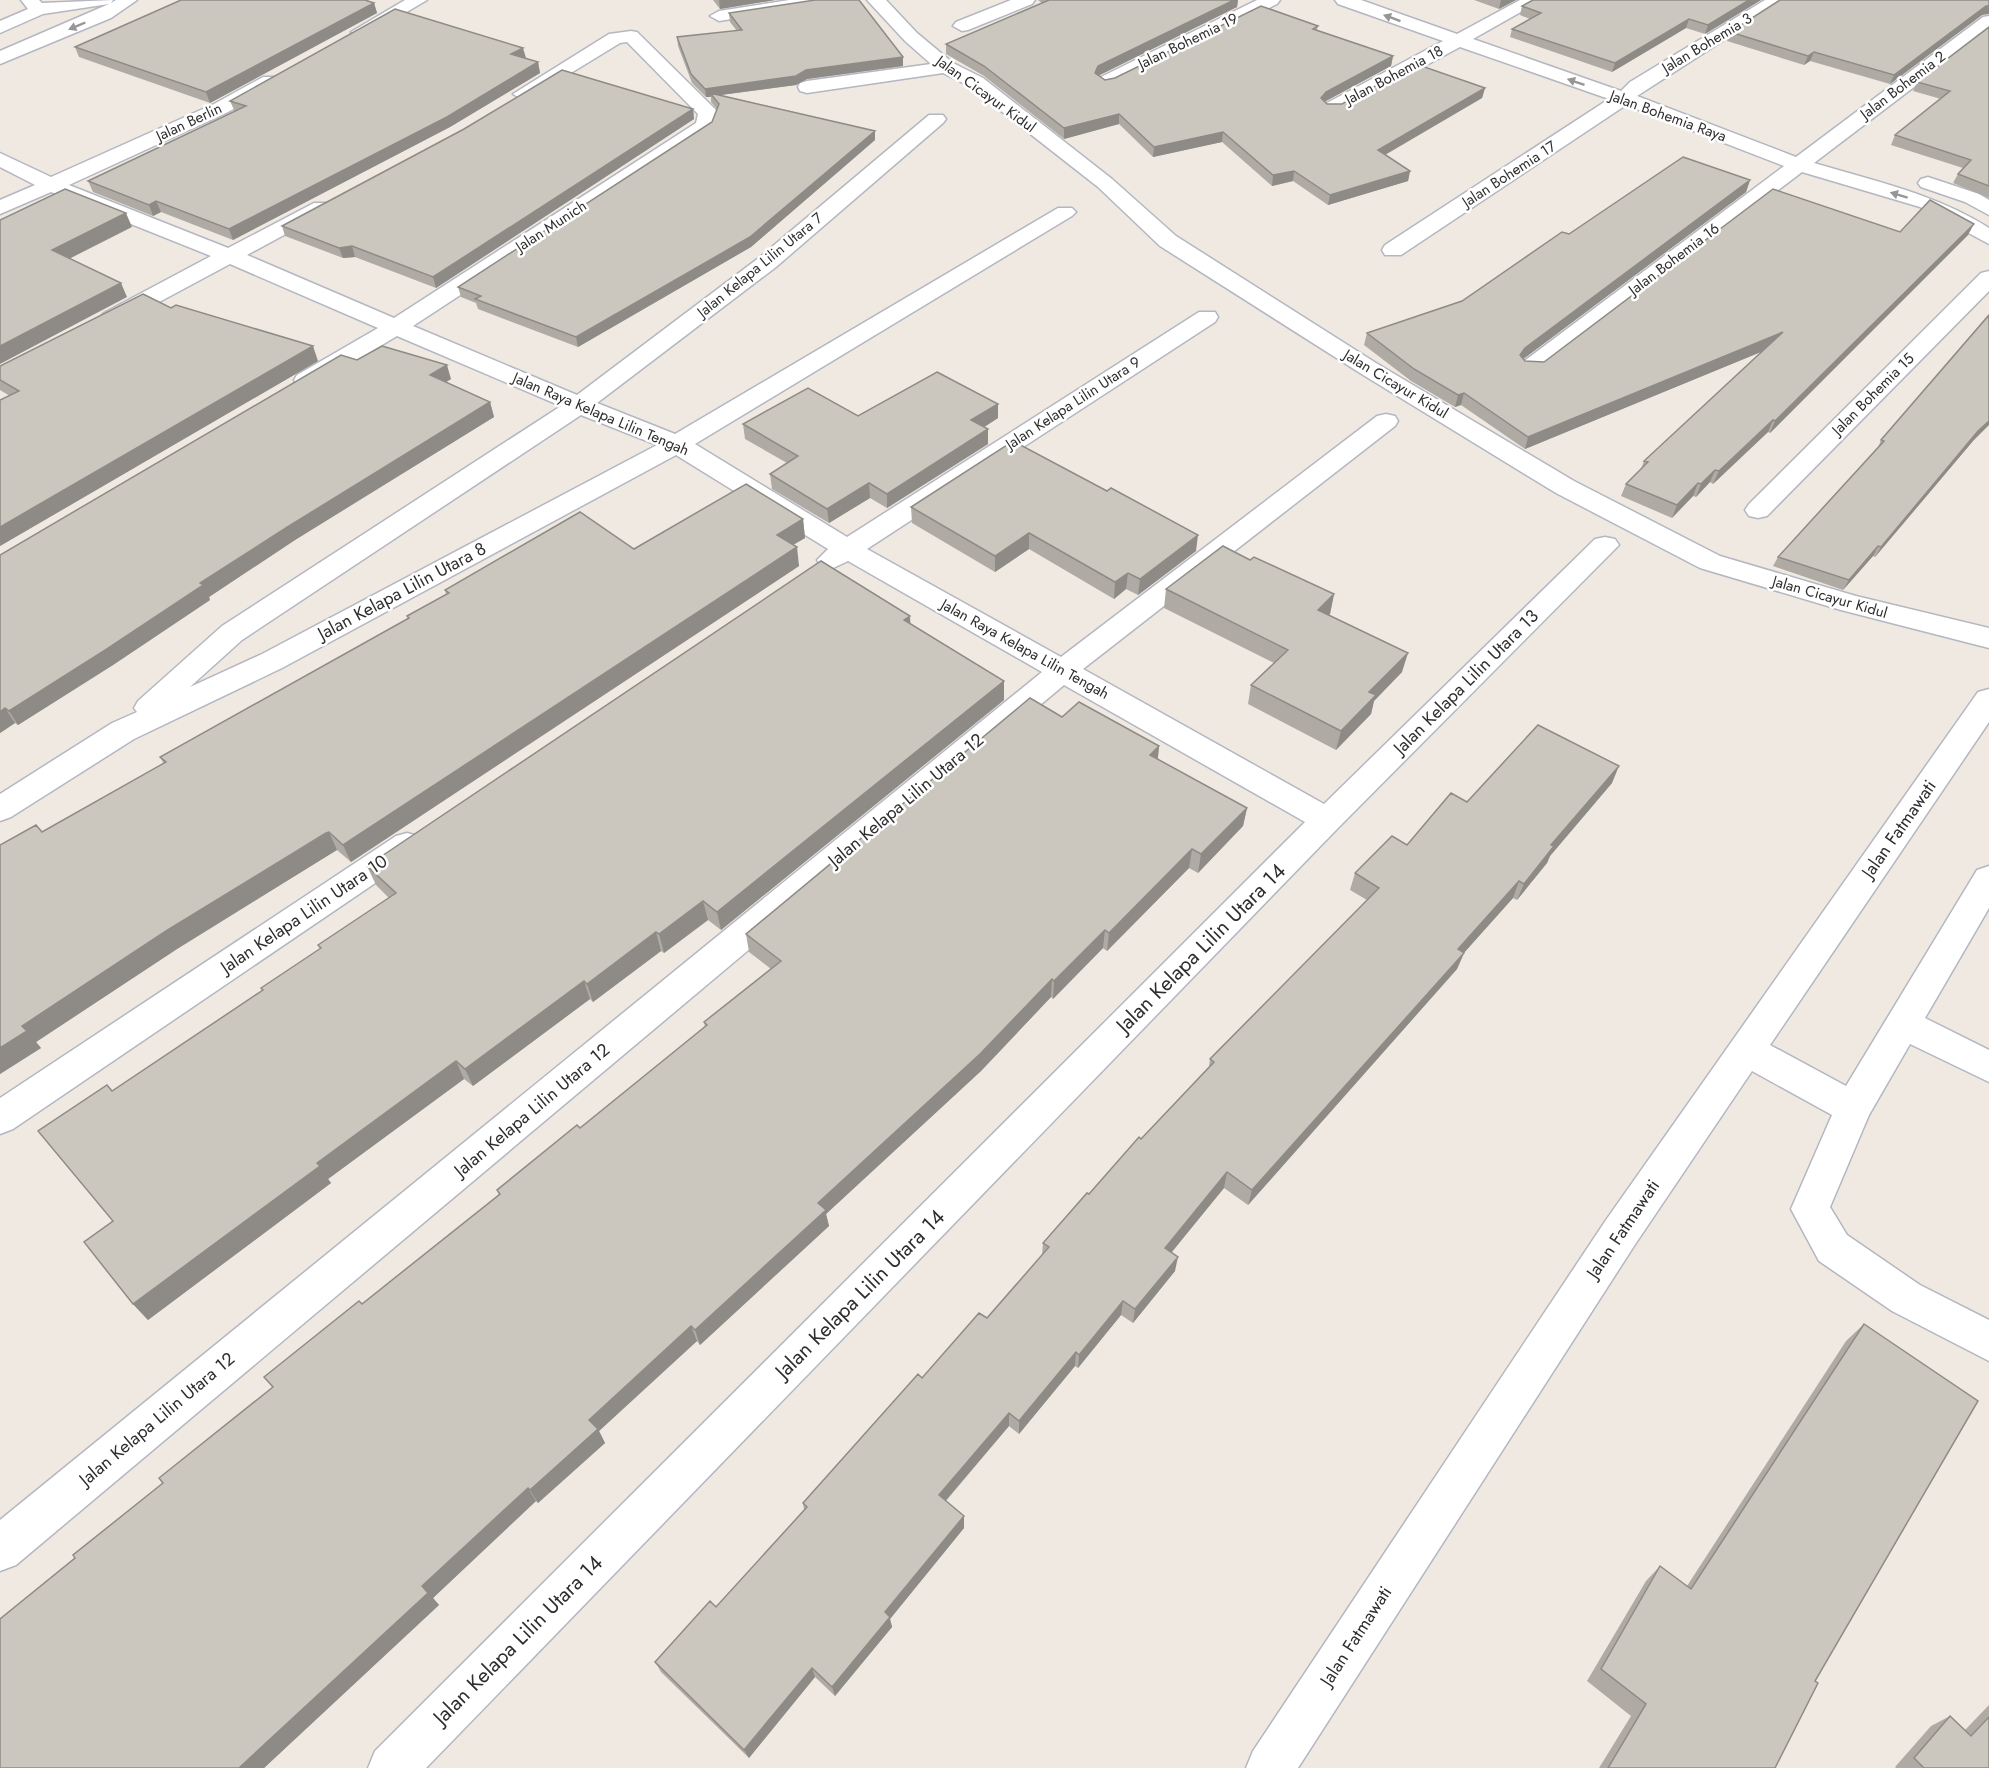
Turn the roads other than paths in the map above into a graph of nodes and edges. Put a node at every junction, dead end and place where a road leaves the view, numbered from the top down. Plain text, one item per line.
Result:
1 (104, 0) edge
2 (128, 0) edge
3 (418, 0) edge
4 (823, 0) edge
5 (876, 0) edge
6 (1026, 0) edge
7 (1271, 0) edge
8 (1344, 0) edge
9 (1393, 0) edge
10 (1533, 0) edge
11 (1777, 0) edge
12 (33, 5) edge
13 (999, 5) edge
14 (719, 16) dead end
15 (1989, 21) edge
16 (962, 26) dead end
17 (0, 28) edge
18 (1479, 29) junction
19 (346, 40) edge
20 (1456, 41) junction
21 (0, 58) edge
22 (946, 67) junction
23 (284, 74) edge
24 (1106, 82) edge
25 (807, 87) dead end
26 (1630, 92) junction
27 (507, 103) edge
28 (1332, 108) edge
29 (936, 119) dead end
30 (1771, 134) dead end
31 (1794, 142) dead end
32 (1816, 150) junction
33 (1838, 156) dead end
34 (0, 159) edge
35 (1797, 164) junction
36 (1905, 176) dead end
37 (51, 185) junction
38 (333, 200) edge
39 (0, 208) edge
40 (1989, 209) edge
41 (1065, 212) dead end
42 (1989, 238) edge
43 (1393, 250) dead end
44 (230, 256) junction
45 (1989, 278) edge
46 (1207, 316) dead end
47 (396, 327) junction
48 (94, 328) edge
49 (1531, 367) edge
50 (284, 393) edge
51 (579, 405) junction
52 (1386, 421) dead end
53 (677, 444) junction
54 (1758, 510) dead end
55 (1605, 545) dead end
56 (847, 549) junction
57 (808, 576) edge
58 (1989, 638) edge
59 (1063, 670) junction
60 (1989, 699) edge
61 (123, 731) junction
62 (0, 809) edge
63 (1327, 820) junction
64 (434, 827) edge
65 (1989, 879) edge
66 (1903, 1023) junction
67 (1747, 1050) junction
68 (1989, 1067) edge
69 (1853, 1108) junction
70 (0, 1118) edge
71 (1989, 1341) edge
72 (0, 1549) edge
73 (392, 1768) edge
74 (1270, 1768) edge

1 - 12 street
2 -> 21 street
3 - 19 street
4 - 14 street
5 - 22 street, Jalan Cicayur Kidul
6 - 13 street
7 - 24 street, Jalan Bohemia 19
20 -> 8 street, Jalan Bohemia Raya
9 - 18 street, Jalan Bohemia Raya
10 - 18 street, Jalan Bohemia 18
11 - 26 street, Jalan Bohemia 3
12 - 17 street
13 - 16 street
15 - 32 street, Jalan Bohemia 2
18 - 20 street, Jalan Bohemia 18
18 - 26 street, Jalan Bohemia Raya
26 -> 20 street, Jalan Bohemia Raya
20 - 28 street, Jalan Bohemia 18
22 - 25 street
22 - 58 street, Jalan Cicayur Kidul
23 - 37 street, Jalan Berlin
26 - 30 street, Jalan Bohemia Raya
26 - 35 street, Jalan Bohemia Raya
26 - 43 street, Jalan Bohemia 17
27 - 47 street, Jalan Munich
29 - 51 street, Jalan Kelapa Lilin Utara 7
31 - 32 street
32 - 33 street
32 - 35 street, Jalan Bohemia 16
34 - 37 street, Jalan Raya Kelapa Lilin Tengah
42 -> 35 street, Jalan Bohemia Raya
35 - 49 street, Jalan Bohemia 16
36 - 40 street
37 - 39 street, Jalan Berlin
37 - 44 street, Jalan Raya Kelapa Lilin Tengah
38 - 44 street
41 - 53 street
44 - 47 street, Jalan Raya Kelapa Lilin Tengah
44 - 48 street
45 - 54 street, Jalan Bohemia 15
46 - 56 street, Jalan Kelapa Lilin Utara 9
47 - 50 street, Jalan Munich
47 - 51 street, Jalan Raya Kelapa Lilin Tengah
51 - 53 street, Jalan Raya Kelapa Lilin Tengah
51 - 61 street, Jalan Kelapa Lilin Utara 8
52 - 59 street, Jalan Kelapa Lilin Utara 12
53 - 56 street, Jalan Raya Kelapa Lilin Tengah
53 - 61 street, Jalan Kelapa Lilin Utara 8
55 - 63 street, Jalan Kelapa Lilin Utara 13
56 - 57 street
56 - 59 street, Jalan Raya Kelapa Lilin Tengah
59 - 63 street, Jalan Raya Kelapa Lilin Tengah
59 - 72 street, Jalan Kelapa Lilin Utara 12
60 - 67 street, Jalan Fatmawati
61 - 62 street, Jalan Kelapa Lilin Utara 8
63 - 73 street, Jalan Kelapa Lilin Utara 14
64 - 70 street, Jalan Kelapa Lilin Utara 10
65 - 66 street
66 - 68 street
66 - 69 street
67 - 69 street
67 - 74 street, Jalan Fatmawati
69 - 71 street

